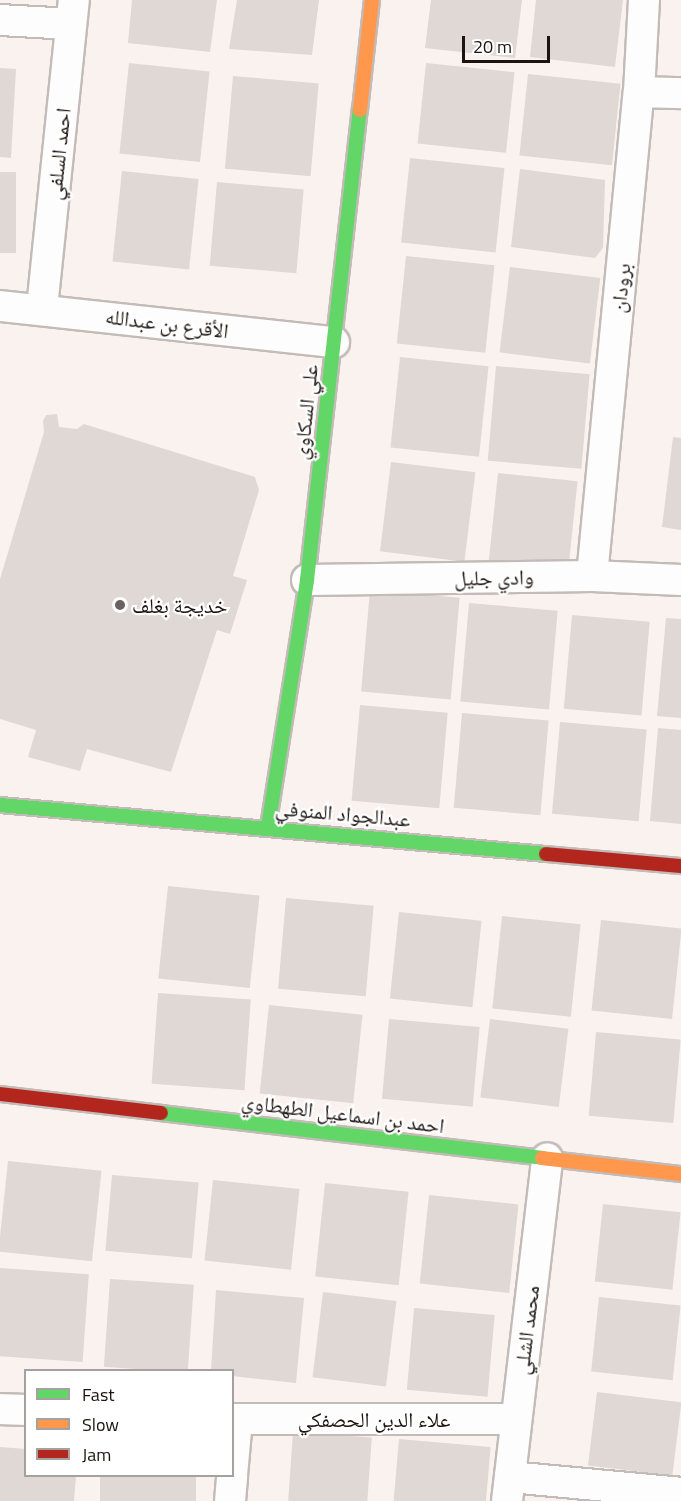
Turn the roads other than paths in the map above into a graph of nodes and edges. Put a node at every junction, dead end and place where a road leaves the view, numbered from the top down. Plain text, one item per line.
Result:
1 (372, 0) edge
2 (644, 0) edge
3 (73, 12) edge
4 (0, 20) edge
5 (639, 92) junction
6 (681, 93) edge
7 (0, 306) edge
8 (42, 308) junction
9 (334, 342) junction
10 (592, 576) junction
11 (307, 580) junction
12 (681, 580) edge
13 (0, 805) edge
14 (268, 827) junction
15 (681, 866) edge
16 (0, 1094) edge
17 (547, 1158) junction
18 (681, 1174) edge
19 (0, 1409) edge
20 (24, 1410) edge
21 (235, 1419) edge
22 (515, 1419) junction
23 (234, 1438) edge
24 (232, 1477) edge
25 (508, 1489) edge
26 (681, 1493) edge
27 (230, 1501) edge

1 - 9 street, علي السكاوي
2 - 5 street, برودان
3 - 4 street
3 - 8 street, احمد السلفي
5 - 6 street
5 - 10 street, برودان
7 - 8 street, الأقرع بن عبدالله
8 - 9 street, الأقرع بن عبدالله
9 - 11 street, علي السكاوي
10 - 11 street, وادي جليل
10 - 12 street, وادي جليل
11 - 14 street, علي السكاوي
13 - 14 street, عبدالجواد المنوفي
14 - 15 street, عبدالجواد المنوفي
16 - 17 street, احمد بن اسماعيل الطهطاوي
17 - 18 street, احمد بن اسماعيل الطهطاوي
17 - 22 street, محمد الشلي
19 - 20 street
21 - 22 street, علاء الدين الحصفكي
21 - 23 street
22 - 25 street, محمد الشلي
24 - 27 street
25 - 26 street

